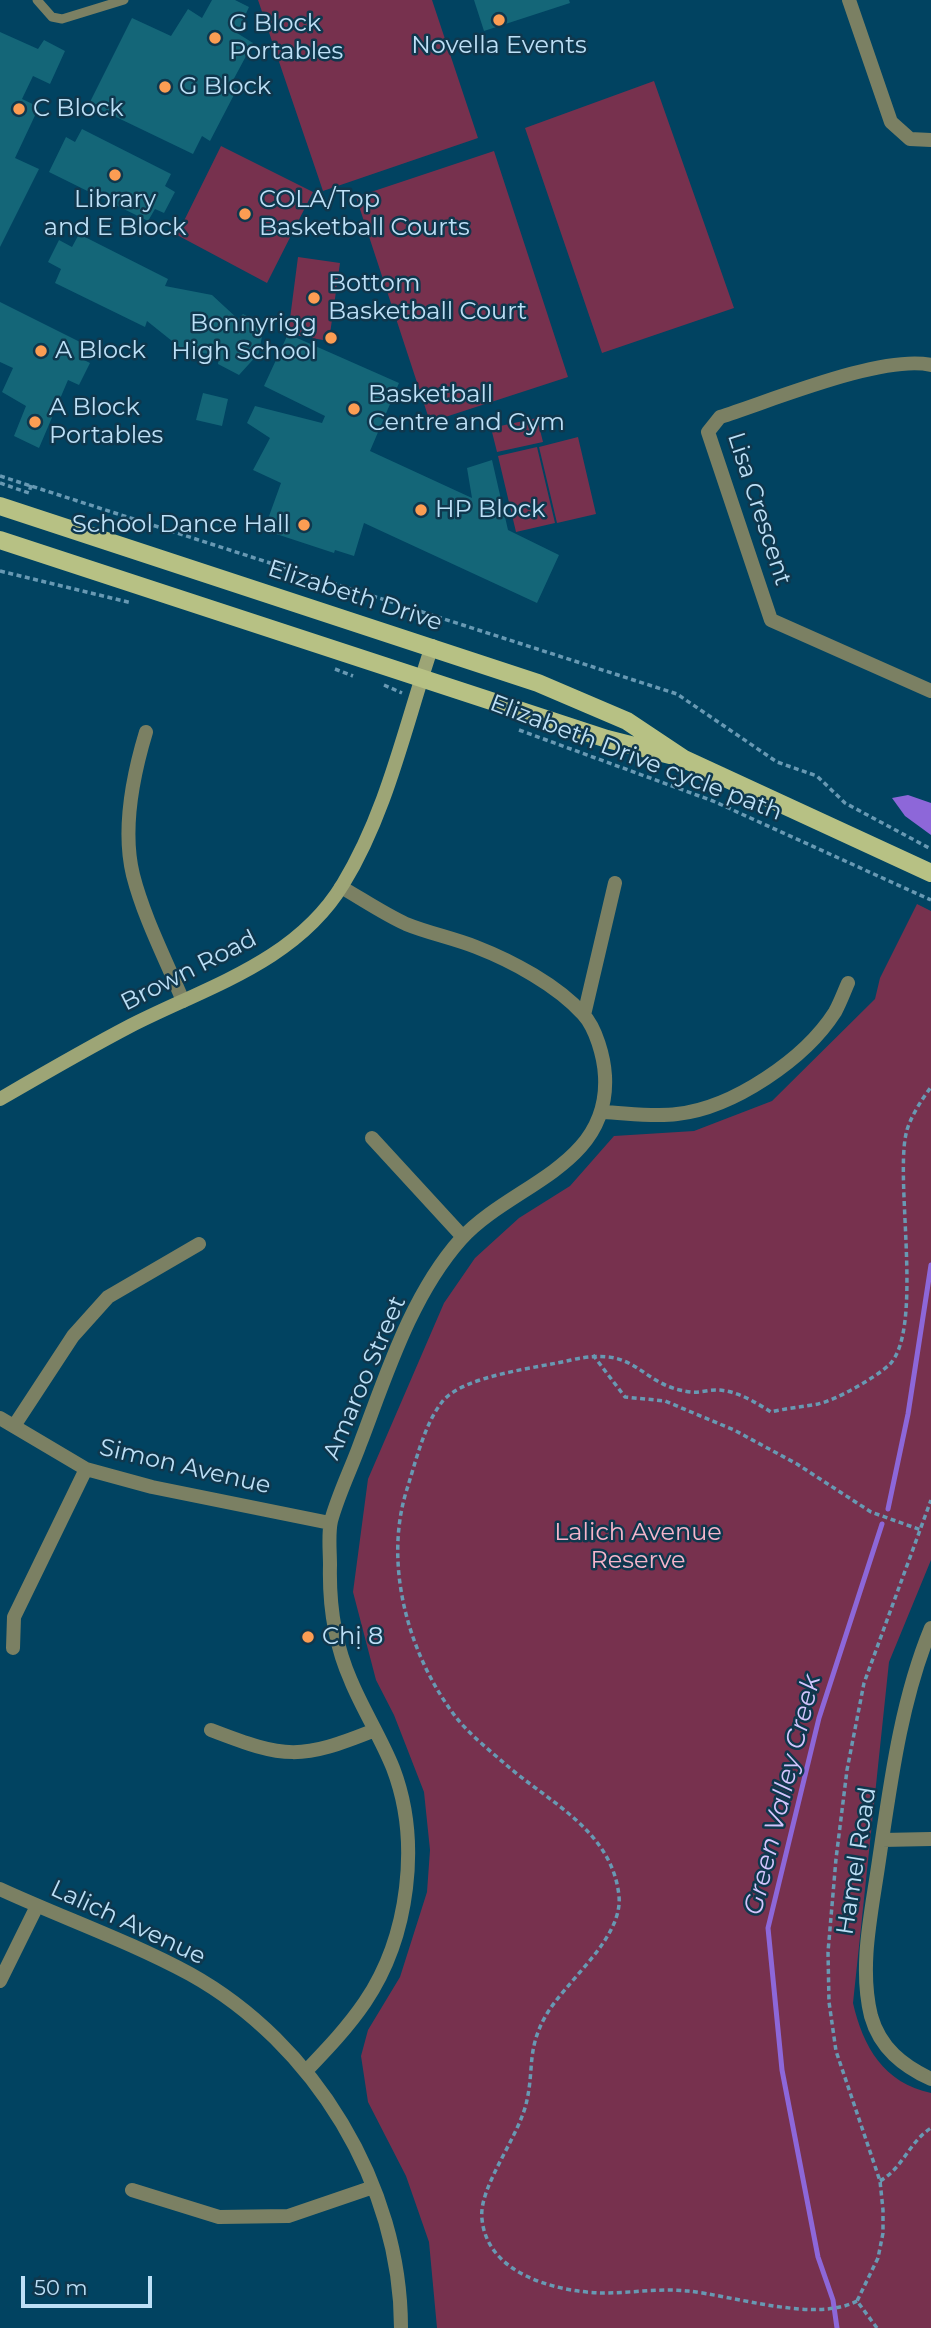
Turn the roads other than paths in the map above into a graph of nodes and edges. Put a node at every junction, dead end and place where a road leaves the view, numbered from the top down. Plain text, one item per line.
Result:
1 (37, 0) edge
2 (124, 0) edge
3 (849, 0) edge
4 (931, 140) edge
5 (931, 365) edge
6 (0, 506) edge
7 (0, 540) edge
8 (432, 646) junction
9 (422, 677) junction
10 (931, 691) edge
11 (146, 732) dead end
12 (684, 759) junction
13 (931, 873) edge
14 (615, 883) dead end
15 (341, 887) junction
16 (848, 983) dead end
17 (183, 1001) junction
18 (584, 1014) junction
19 (0, 1099) edge
20 (603, 1112) junction
21 (372, 1138) dead end
22 (463, 1237) junction
23 (199, 1244) dead end
24 (0, 1418) edge
25 (14, 1426) junction
26 (86, 1469) junction
27 (330, 1523) junction
28 (931, 1628) edge
29 (13, 1648) dead end
30 (211, 1730) dead end
31 (375, 1730) junction
32 (931, 1839) edge
33 (882, 1840) junction
34 (0, 1889) edge
35 (37, 1906) junction
36 (0, 1980) edge
37 (307, 2070) junction
38 (931, 2079) edge
39 (373, 2187) junction
40 (132, 2190) dead end
41 (401, 2328) edge

1 - 2 lane
3 - 4 street
5 - 10 street, Lisa Crescent
6 - 8 main road, Elizabeth Drive
7 - 9 main road, Elizabeth Drive
8 - 9 street, Brown Road
8 - 12 main road, Elizabeth Drive
9 - 12 main road, Elizabeth Drive
9 - 15 street, Brown Road
11 - 17 street
12 - 13 main road, Elizabeth Drive
14 - 18 street
15 - 17 street, Brown Road
15 - 18 street, Amaroo Street
16 - 20 street
17 - 19 street, Brown Road
18 - 20 street, Amaroo Street
20 - 22 street, Amaroo Street
21 - 22 street
22 - 27 street, Amaroo Street
23 - 25 street
24 - 25 street, Simon Avenue
25 - 26 street, Simon Avenue
26 - 27 street, Simon Avenue
26 - 29 street
27 - 31 street, Amaroo Street
28 - 33 street, Hamel Road
30 - 31 street
31 - 37 street, Amaroo Street
32 - 33 street
33 - 38 street, Hamel Road
34 - 35 street, Lalich Avenue
35 - 36 street
35 - 37 street, Lalich Avenue
37 - 39 street, Lalich Avenue
39 - 40 street
39 - 41 street, Lalich Avenue

